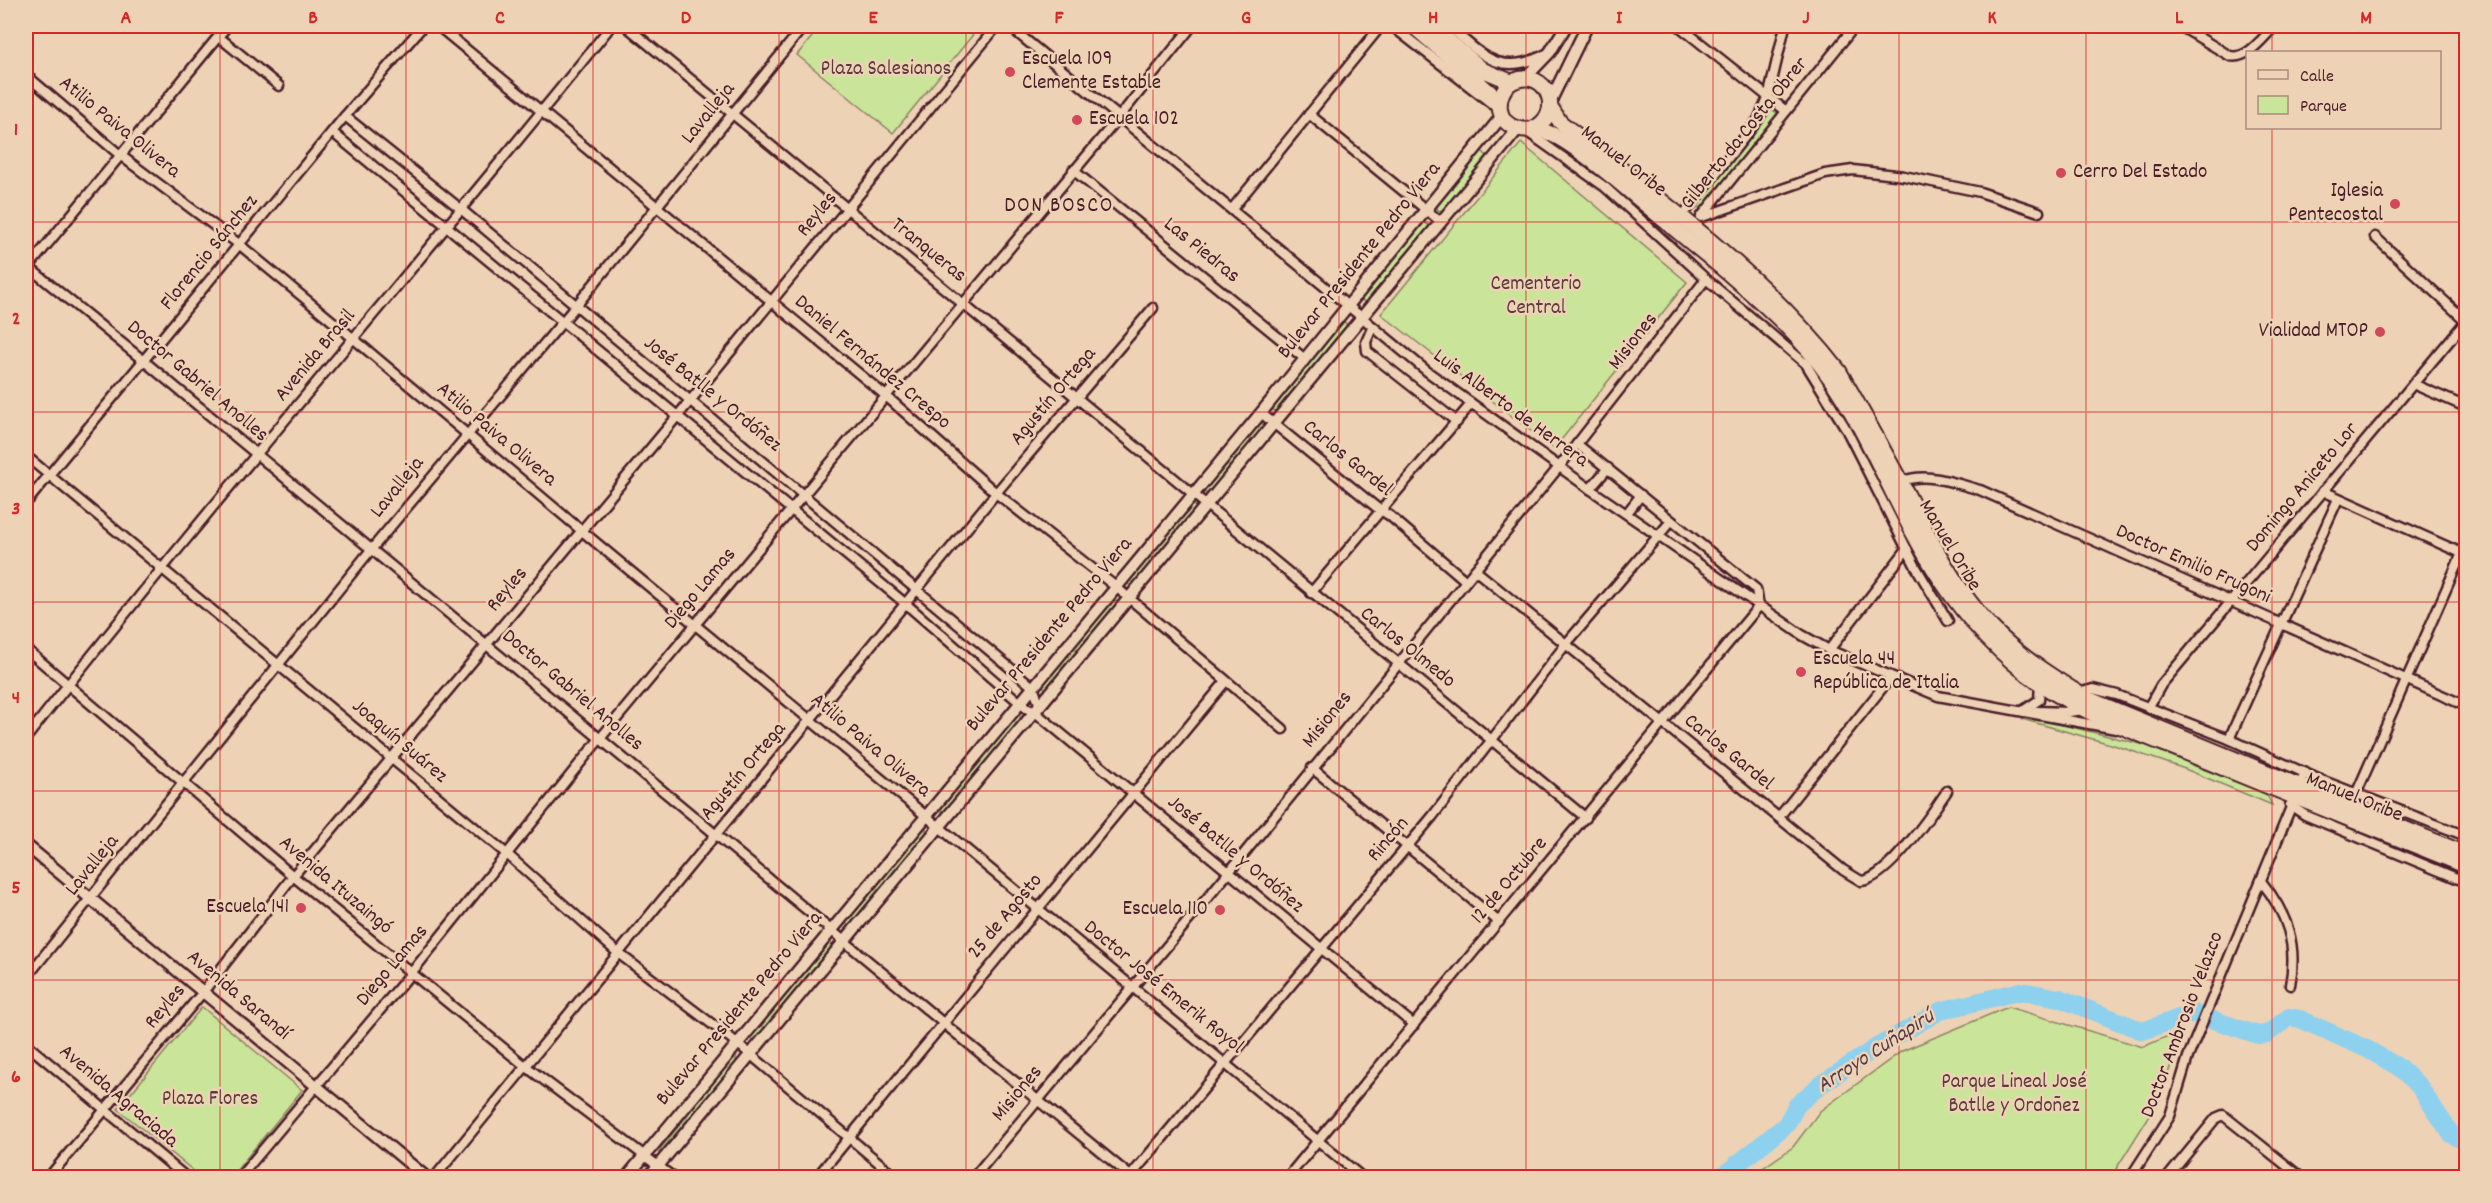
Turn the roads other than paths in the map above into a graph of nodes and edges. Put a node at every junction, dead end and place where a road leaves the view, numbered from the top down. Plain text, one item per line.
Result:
1 (227, 26) edge
2 (423, 26) edge
3 (438, 26) edge
4 (611, 26) edge
5 (626, 26) edge
6 (804, 26) edge
7 (997, 26) edge
8 (1009, 26) edge
9 (1192, 26) edge
10 (1381, 26) edge
11 (1392, 26) edge
12 (1413, 26) edge
13 (1431, 26) edge
14 (1448, 26) edge
15 (1566, 26) edge
16 (1587, 26) edge
17 (1679, 26) edge
18 (1785, 26) edge
19 (1855, 26) edge
20 (2180, 26) edge
21 (2275, 26) edge
22 (219, 37) junction
23 (2248, 51) edge
24 (1550, 52) junction
25 (2246, 53) edge
26 (26, 75) edge
27 (1518, 80) junction
28 (279, 86) dead end
29 (1768, 98) junction
30 (1550, 104) junction
31 (1500, 109) junction
32 (542, 111) junction
33 (1786, 111) junction
34 (733, 113) junction
35 (1309, 114) junction
36 (345, 116) junction
37 (1120, 116) junction
38 (1525, 130) junction
39 (332, 132) junction
40 (1483, 140) junction
41 (1497, 154) junction
42 (120, 155) junction
43 (1073, 170) junction
44 (657, 207) junction
45 (847, 208) junction
46 (1232, 209) junction
47 (462, 210) junction
48 (1426, 210) junction
49 (2039, 212) dead end
50 (1440, 222) junction
51 (1677, 222) junction
52 (448, 227) junction
53 (1694, 227) junction
54 (2375, 237) dead end
55 (240, 245) junction
56 (26, 268) edge
57 (1706, 279) junction
58 (770, 302) junction
59 (962, 303) junction
60 (1348, 306) junction
61 (575, 307) junction
62 (1153, 308) dead end
63 (1360, 318) junction
64 (2466, 321) edge
65 (562, 322) junction
66 (1372, 328) junction
67 (354, 339) junction
68 (1813, 355) junction
69 (1305, 359) junction
70 (144, 361) junction
71 (1818, 381) junction
72 (2414, 384) junction
73 (886, 396) junction
74 (1077, 399) junction
75 (690, 400) junction
76 (1471, 404) junction
77 (2466, 407) edge
78 (1261, 413) junction
79 (676, 417) junction
80 (1457, 422) junction
81 (1274, 423) junction
82 (466, 434) junction
83 (1577, 444) junction
84 (257, 455) junction
85 (26, 456) edge
86 (1559, 467) junction
87 (1608, 468) junction
88 (49, 475) junction
89 (1900, 482) junction
90 (1590, 489) junction
91 (2323, 491) junction
92 (996, 493) junction
93 (1192, 494) junction
94 (804, 495) junction
95 (1641, 495) junction
96 (2338, 499) junction
97 (26, 503) edge
98 (1206, 505) junction
99 (792, 510) junction
100 (1382, 511) junction
101 (1627, 513) junction
102 (1671, 521) junction
103 (582, 531) junction
104 (1659, 536) junction
105 (2466, 544) edge
106 (372, 549) junction
107 (1907, 549) junction
108 (2464, 554) edge
109 (162, 570) junction
110 (1475, 570) junction
111 (1466, 581) junction
112 (1116, 587) junction
113 (918, 590) junction
114 (1311, 593) junction
115 (1130, 598) junction
116 (2232, 602) junction
117 (906, 604) junction
118 (1759, 606) junction
119 (1948, 621) dead end
120 (695, 624) junction
121 (2282, 624) junction
122 (486, 644) junction
123 (1566, 644) junction
124 (26, 649) edge
125 (1829, 650) junction
126 (1398, 663) junction
127 (278, 664) junction
128 (1891, 677) junction
129 (2407, 679) junction
130 (1226, 681) junction
131 (2040, 683) junction
132 (68, 684) junction
133 (1033, 687) junction
134 (2078, 693) junction
135 (1020, 702) junction
136 (2466, 706) edge
137 (2148, 708) junction
138 (2024, 710) junction
139 (2086, 710) junction
140 (2114, 710) junction
141 (1035, 712) junction
142 (811, 720) junction
143 (1662, 723) junction
144 (1282, 729) dead end
145 (2138, 733) junction
146 (26, 738) edge
147 (601, 738) junction
148 (2229, 740) junction
149 (1491, 741) junction
150 (392, 759) junction
151 (1312, 768) junction
152 (184, 782) junction
153 (2296, 790) junction
154 (1947, 791) dead end
155 (2357, 792) junction
156 (1133, 794) junction
157 (925, 816) junction
158 (1586, 818) junction
159 (1779, 818) junction
160 (939, 828) junction
161 (715, 833) junction
162 (2466, 836) edge
163 (26, 845) edge
164 (1407, 847) junction
165 (2466, 854) edge
166 (508, 855) junction
167 (2466, 866) edge
168 (1229, 872) junction
169 (293, 876) junction
170 (2261, 881) junction
171 (2466, 882) edge
172 (90, 899) junction
173 (1037, 908) junction
174 (1499, 922) junction
175 (831, 930) junction
176 (844, 940) junction
177 (1320, 949) junction
178 (618, 953) junction
179 (412, 972) junction
180 (26, 978) edge
181 (2290, 985) dead end
182 (1132, 987) junction
183 (203, 992) junction
184 (942, 1022) junction
185 (1414, 1025) junction
186 (737, 1043) junction
187 (26, 1044) edge
188 (750, 1054) junction
189 (1225, 1063) junction
190 (524, 1065) junction
191 (317, 1086) junction
192 (1036, 1099) junction
193 (104, 1109) junction
194 (848, 1136) junction
195 (1319, 1140) junction
196 (643, 1156) junction
197 (657, 1165) junction
198 (1131, 1177) edge
199 (48, 1178) edge
200 (187, 1178) edge
201 (239, 1178) edge
202 (427, 1178) edge
203 (434, 1178) edge
204 (626, 1178) edge
205 (648, 1178) edge
206 (674, 1178) edge
207 (816, 1178) edge
208 (897, 1178) edge
209 (973, 1178) edge
210 (1287, 1178) edge
211 (1364, 1178) edge
212 (2130, 1178) edge
213 (2167, 1178) edge
214 (2302, 1178) edge

1 - 22 street
2 - 36 street, Florencio Sánchez
3 - 32 street, Daniel Fernández Crespo
4 - 32 street, Avenida Brasil
5 - 34 street, Tranqueras
6 - 34 street, Lavalleja
7 - 45 street, Reyles
8 - 37 street, Luis Alberto de Herrera
9 - 37 street, Diego Lamas
10 - 35 street
11 - 31 street, Manuel Oribe
12 - 31 highway, Manuel Oribe
13 - 27 highway, Manuel Oribe
14 - 24 street
15 - 24 street
16 - 30 street
17 - 29 street
18 - 29 street
19 - 33 street, Gilberto da Costa Obrer
20 - 25 street
21 - 23 street
22 - 28 street
22 - 42 street
24 - 27 street
26 - 42 street, Atilio Paiva Olivera
27 - 30 highway, Manuel Oribe
27 - 31 highway
29 - 33 street
29 - 51 street
30 - 38 highway
30 - 51 highway, Manuel Oribe
31 - 38 highway, Manuel Oribe
31 - 40 street, Bulevar Presidente Pedro Viera
32 - 44 street, Daniel Fernández Crespo
32 - 47 street, Avenida Brasil
33 - 53 street, Gilberto da Costa Obrer
34 - 44 street, Lavalleja
34 - 45 street, Tranqueras
35 - 46 street
35 - 48 street
36 - 39 street, Florencio Sánchez
36 - 47 street, José Batlle y Ordóñez
37 - 43 street, Diego Lamas
37 - 46 street, Luis Alberto de Herrera
38 - 41 street, Bulevar Presidente Pedro Viera
38 - 51 highway, Manuel Oribe
38 - 57 street, Manuel Oribe
39 - 52 street, José Batlle y Ordóñez
39 - 55 street, Florencio Sánchez
40 - 41 street
40 - 48 street, Bulevar Presidente Pedro Viera
41 - 50 street, Bulevar Presidente Pedro Viera
42 - 55 street, Atilio Paiva Olivera
42 - 56 street
43 - 59 street, Diego Lamas
43 - 69 street, Las Piedras
44 - 58 street, Daniel Fernández Crespo
44 - 61 street, Lavalleja
45 - 58 street, Reyles
45 - 59 street, Tranqueras
46 - 60 street, Luis Alberto de Herrera
47 - 52 street, Avenida Brasil
47 - 61 street, José Batlle y Ordóñez
48 - 50 street
48 - 60 street, Bulevar Presidente Pedro Viera
49 - 53 street
50 - 63 street, Bulevar Presidente Pedro Viera
51 - 53 highway, Manuel Oribe
52 - 65 street, José Batlle y Ordóñez
52 - 67 street, Avenida Brasil
53 - 68 highway, Manuel Oribe
53 - 89 highway, Manuel Oribe
54 - 64 street
55 - 67 street, Atilio Paiva Olivera
55 - 70 street, Florencio Sánchez
56 - 70 street, Doctor Gabriel Anolles
57 - 71 street, Manuel Oribe
57 - 83 street, Misiones
58 - 73 street, Daniel Fernández Crespo
58 - 75 street, Reyles
59 - 73 street, Diego Lamas
59 - 74 street, Tranqueras
60 - 63 street, Luis Alberto de Herrera
60 - 69 street, Bulevar Presidente Pedro Viera
61 - 65 street, Lavalleja
61 - 75 street, José Batlle y Ordóñez
62 - 74 street, Agustín Ortega
63 - 66 street, Luis Alberto de Herrera
63 - 81 street, Bulevar Presidente Pedro Viera
64 - 72 street, Domingo Aniceto Lor
65 - 79 street, José Batlle y Ordóñez
65 - 82 street, Lavalleja
66 - 76 street, Luis Alberto de Herrera
66 - 80 street
67 - 82 street, Atilio Paiva Olivera
67 - 84 street, Avenida Brasil
68 - 71 street
68 - 131 highway, Manuel Oribe
69 - 78 street, Bulevar Presidente Pedro Viera
70 - 84 street, Doctor Gabriel Anolles
70 - 88 street, Florencio Sánchez
71 - 107 street, Manuel Oribe
72 - 77 street
72 - 91 street, Domingo Aniceto Lor
73 - 92 street, Daniel Fernández Crespo
73 - 94 street, Diego Lamas
74 - 92 street, Agustín Ortega
74 - 93 street, Tranqueras
75 - 79 street, Reyles
75 - 94 street, José Batlle y Ordóñez
76 - 80 street
76 - 86 street, Luis Alberto de Herrera
78 - 81 street, Carlos Gardel
78 - 93 street, Bulevar Presidente Pedro Viera
79 - 99 street, José Batlle y Ordóñez
79 - 103 street, Reyles
80 - 100 street
81 - 98 street, Bulevar Presidente Pedro Viera
81 - 100 street, Carlos Gardel
82 - 103 street, Atilio Paiva Olivera
82 - 106 street, Lavalleja
83 - 86 street, Misiones
83 - 87 street
84 - 106 street, Doctor Gabriel Anolles
84 - 109 street, Avenida Brasil
85 - 88 street, Joaquín Suárez
86 - 90 street, Luis Alberto de Herrera
86 - 110 street, Misiones
87 - 90 street
87 - 95 street
88 - 97 street, Florencio Sánchez
88 - 109 street, Joaquín Suárez
89 - 116 street, Doctor Emilio Frugoni
89 - 134 highway, Manuel Oribe
90 - 101 street, Luis Alberto de Herrera
91 - 96 street
91 - 116 street, Domingo Aniceto Lor
92 - 112 street, Daniel Fernández Crespo
92 - 113 street, Agustín Ortega
93 - 98 street, Tranqueras
93 - 112 street, Bulevar Presidente Pedro Viera
94 - 99 street, Diego Lamas
94 - 113 street, José Batlle y Ordóñez
95 - 101 street
95 - 102 street
96 - 108 street
96 - 121 street
98 - 114 street, Carlos Olmedo
98 - 115 street, Bulevar Presidente Pedro Viera
99 - 117 street, José Batlle y Ordóñez
99 - 120 street, Diego Lamas
100 - 111 street, Carlos Gardel
100 - 114 street
101 - 104 street, Luis Alberto de Herrera
102 - 104 street, Rincón
102 - 118 street
103 - 120 street, Atilio Paiva Olivera
103 - 122 street, Reyles
104 - 118 street, Luis Alberto de Herrera
104 - 123 street, Rincón
105 - 108 street
106 - 122 street, Doctor Gabriel Anolles
106 - 127 street, Lavalleja
107 - 119 street, Manuel Oribe
107 - 125 street
108 - 129 street
109 - 127 street, Joaquín Suárez
109 - 132 street, Avenida Brasil
110 - 111 street, Misiones
110 - 123 street, Carlos Gardel
111 - 126 street, Misiones
112 - 115 street, Daniel Fernández Crespo
112 - 133 street, Bulevar Presidente Pedro Viera
113 - 117 street, Agustín Ortega
113 - 133 street, José Batlle y Ordóñez
114 - 126 street, Carlos Olmedo
115 - 130 street, Daniel Fernández Crespo
115 - 141 street, Bulevar Presidente Pedro Viera
116 - 121 street, Doctor Emilio Frugoni
116 - 137 street, Domingo Aniceto Lor
117 - 135 street, José Batlle y Ordóñez
117 - 142 street, Agustín Ortega
118 - 125 street, Luis Alberto de Herrera
118 - 143 street, 12 de Octubre
120 - 142 street, Atilio Paiva Olivera
120 - 147 street, Diego Lamas
121 - 129 street, Doctor Emilio Frugoni
121 - 148 street
122 - 147 street, Doctor Gabriel Anolles
122 - 150 street, Reyles
123 - 143 street, Carlos Gardel
123 - 149 street, Rincón
124 - 132 street, Avenida Ituzaingó
125 - 128 street, Luis Alberto de Herrera
126 - 149 street, Carlos Olmedo
126 - 151 street, Misiones
127 - 150 street, Joaquín Suárez
127 - 152 street, Lavalleja
128 - 138 street, Luis Alberto de Herrera
128 - 159 street
129 - 136 street, Doctor Emilio Frugoni
129 - 155 street
130 - 144 street, Daniel Fernández Crespo
130 - 156 street, 25 de Agosto
131 - 138 street
131 - 139 highway, Manuel Oribe
132 - 146 street, Avenida Brasil
132 - 152 street, Avenida Ituzaingó
133 - 135 street, Bulevar Presidente Pedro Viera
133 - 141 street
134 - 137 street
134 - 140 highway, Manuel Oribe
135 - 141 street, José Batlle y Ordóñez
135 - 157 street, Bulevar Presidente Pedro Viera
137 - 148 street
138 - 139 street
138 - 145 street, Luis Alberto de Herrera
139 - 140 street
139 - 145 highway, Manuel Oribe
140 - 153 highway, Manuel Oribe
141 - 156 street, José Batlle y Ordóñez
141 - 160 street, Bulevar Presidente Pedro Viera
142 - 157 street, Atilio Paiva Olivera
142 - 161 street, Agustín Ortega
143 - 158 street, 12 de Octubre
143 - 159 street, Carlos Gardel
145 - 153 highway, Manuel Oribe
147 - 161 street, Doctor Gabriel Anolles
147 - 166 street, Diego Lamas
148 - 153 street
149 - 158 street, Carlos Olmedo
149 - 164 street, Rincón
150 - 166 street, Joaquín Suárez
150 - 169 street, Reyles
151 - 164 street
151 - 168 street, Misiones
152 - 169 street, Avenida Ituzaingó
152 - 172 street, Lavalleja
153 - 155 street
153 - 165 highway, Manuel Oribe
153 - 167 highway, Manuel Oribe
153 - 170 street, Doctor Ambrosio Velazco
153 - 171 street
154 - 159 street, Carlos Gardel
155 - 162 street
156 - 168 street, José Batlle y Ordóñez
156 - 173 street, 25 de Agosto
157 - 160 street, Atilio Paiva Olivera
157 - 175 street, Bulevar Presidente Pedro Viera
158 - 174 street, 12 de Octubre
160 - 173 street, Doctor José Emerik Royol
160 - 176 street, Bulevar Presidente Pedro Viera
161 - 175 street, Doctor Gabriel Anolles
161 - 178 street, Agustín Ortega
163 - 172 street, Avenida Sarandí
164 - 174 street
164 - 177 street, Rincón
166 - 178 street, Joaquín Suárez
166 - 179 street, Diego Lamas
168 - 177 street, José Batlle y Ordóñez
168 - 182 street, Misiones
169 - 179 street, Avenida Ituzaingó
169 - 183 street, Reyles
170 - 181 street
170 - 212 street, Doctor Ambrosio Velazco
172 - 180 street, Lavalleja
172 - 183 street, Avenida Sarandí
173 - 182 street, Doctor José Emerik Royol
173 - 184 street, 25 de Agosto
174 - 185 street, 12 de Octubre
175 - 176 street, Doctor Gabriel Anolles
175 - 186 street, Bulevar Presidente Pedro Viera
176 - 184 street, Doctor Gabriel Anolles
176 - 188 street, Bulevar Presidente Pedro Viera
177 - 185 street, José Batlle y Ordóñez
177 - 189 street, Rincón
178 - 186 street, Joaquín Suárez
178 - 190 street, Agustín Ortega
179 - 190 street, Avenida Ituzaingó
179 - 191 street, Diego Lamas
182 - 189 street, Doctor José Emerik Royol
182 - 192 street, Misiones
183 - 191 street, Avenida Sarandí
183 - 193 street, Reyles
184 - 192 street, Doctor Gabriel Anolles
184 - 194 street, 25 de Agosto
185 - 195 street, 12 de Octubre
186 - 188 street, Joaquín Suárez
186 - 196 street, Bulevar Presidente Pedro Viera
187 - 193 street, Avenida Agraciada
188 - 194 street, Joaquín Suárez
188 - 197 street, Bulevar Presidente Pedro Viera
189 - 195 street, Doctor José Emerik Royol
189 - 198 street, Rincón
190 - 196 street, Avenida Ituzaingó
190 - 203 street, Agustín Ortega
191 - 201 street, Diego Lamas
191 - 202 street, Avenida Sarandí
192 - 198 street, Doctor Gabriel Anolles
192 - 209 street, Misiones
193 - 199 street, Reyles
193 - 200 street, Avenida Agraciada
194 - 207 street, 25 de Agosto
194 - 208 street, Joaquín Suárez
195 - 210 street, 12 de Octubre
195 - 211 street, Doctor José Emerik Royol
196 - 197 street, Avenida Ituzaingó
196 - 204 street, Bulevar Presidente Pedro Viera
197 - 205 street, Bulevar Presidente Pedro Viera
197 - 206 street, Avenida Ituzaingó
213 - 214 street

